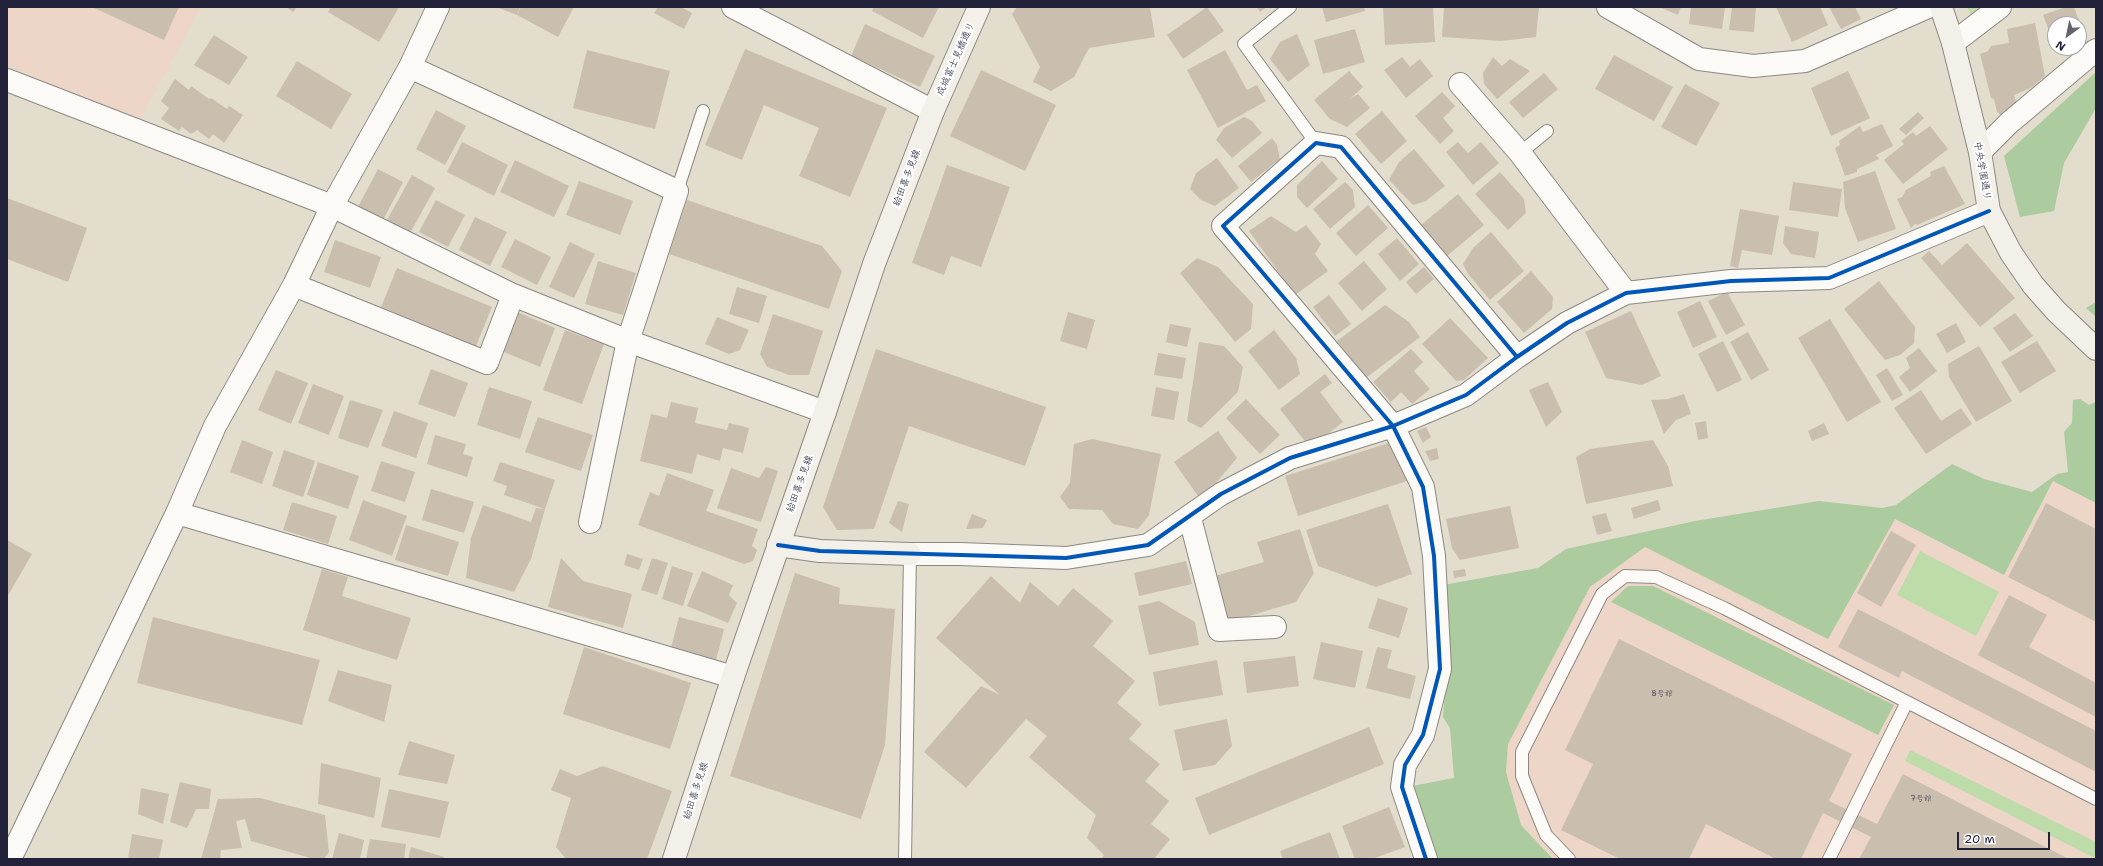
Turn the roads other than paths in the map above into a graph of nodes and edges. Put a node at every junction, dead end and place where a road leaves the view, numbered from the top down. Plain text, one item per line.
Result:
1 (438, 7) edge
2 (732, 7) edge
3 (979, 7) edge
4 (1290, 7) edge
5 (1608, 7) edge
6 (1928, 7) edge
7 (1941, 7) edge
8 (2000, 7) edge
9 (1953, 43) junction
10 (2096, 50) edge
11 (410, 67) junction
12 (7, 80) edge
13 (1460, 84) dead end
14 (704, 111) dead end
15 (933, 111) junction
16 (1547, 131) dead end
17 (1316, 143) junction
18 (1980, 152) junction
19 (1520, 153) junction
20 (677, 191) junction
21 (332, 206) junction
22 (1989, 211) junction
23 (294, 285) junction
24 (1626, 293) junction
25 (513, 295) junction
26 (628, 341) junction
27 (2096, 349) edge
28 (1517, 357) junction
29 (825, 412) junction
30 (1393, 426) junction
31 (177, 513) junction
32 (1190, 518) junction
33 (590, 522) dead end
34 (778, 545) junction
35 (910, 554) junction
36 (1275, 627) dead end
37 (733, 678) junction
38 (1907, 702) junction
39 (2096, 798) edge
40 (10, 859) edge
41 (674, 859) edge
42 (905, 859) edge
43 (1426, 859) edge
44 (1569, 859) edge
45 (1829, 859) edge

1 - 11 street
2 - 15 street
3 - 15 street, 成城富士見橋通り
4 - 17 lane
5 - 6 street
7 - 9 street, 中央学園通り
8 - 9 street
9 - 18 street, 中央学園通り
10 - 18 street
11 - 20 street
11 - 21 street
12 - 21 street
13 - 19 street
14 - 20 lane
15 - 29 street, 給田喜多見線
16 - 19 lane
17 - 28 street
17 - 30 street
18 - 22 street, 中央学園通り
19 - 24 street
20 - 26 street
21 - 23 street
21 - 25 street
22 - 24 street
22 - 27 street, 中央学園通り
23 - 25 street
23 - 31 street
24 - 28 street
25 - 26 street
26 - 29 street
26 - 33 street
28 - 30 street
29 - 34 street, 給田喜多見線
30 - 32 street
30 - 43 street
31 - 37 street
31 - 40 street
32 - 35 street
32 - 36 street
34 - 35 street
34 - 37 street, 給田喜多見線
35 - 42 lane
37 - 41 street, 給田喜多見線
38 - 39 lane
38 - 44 lane
38 - 45 lane

